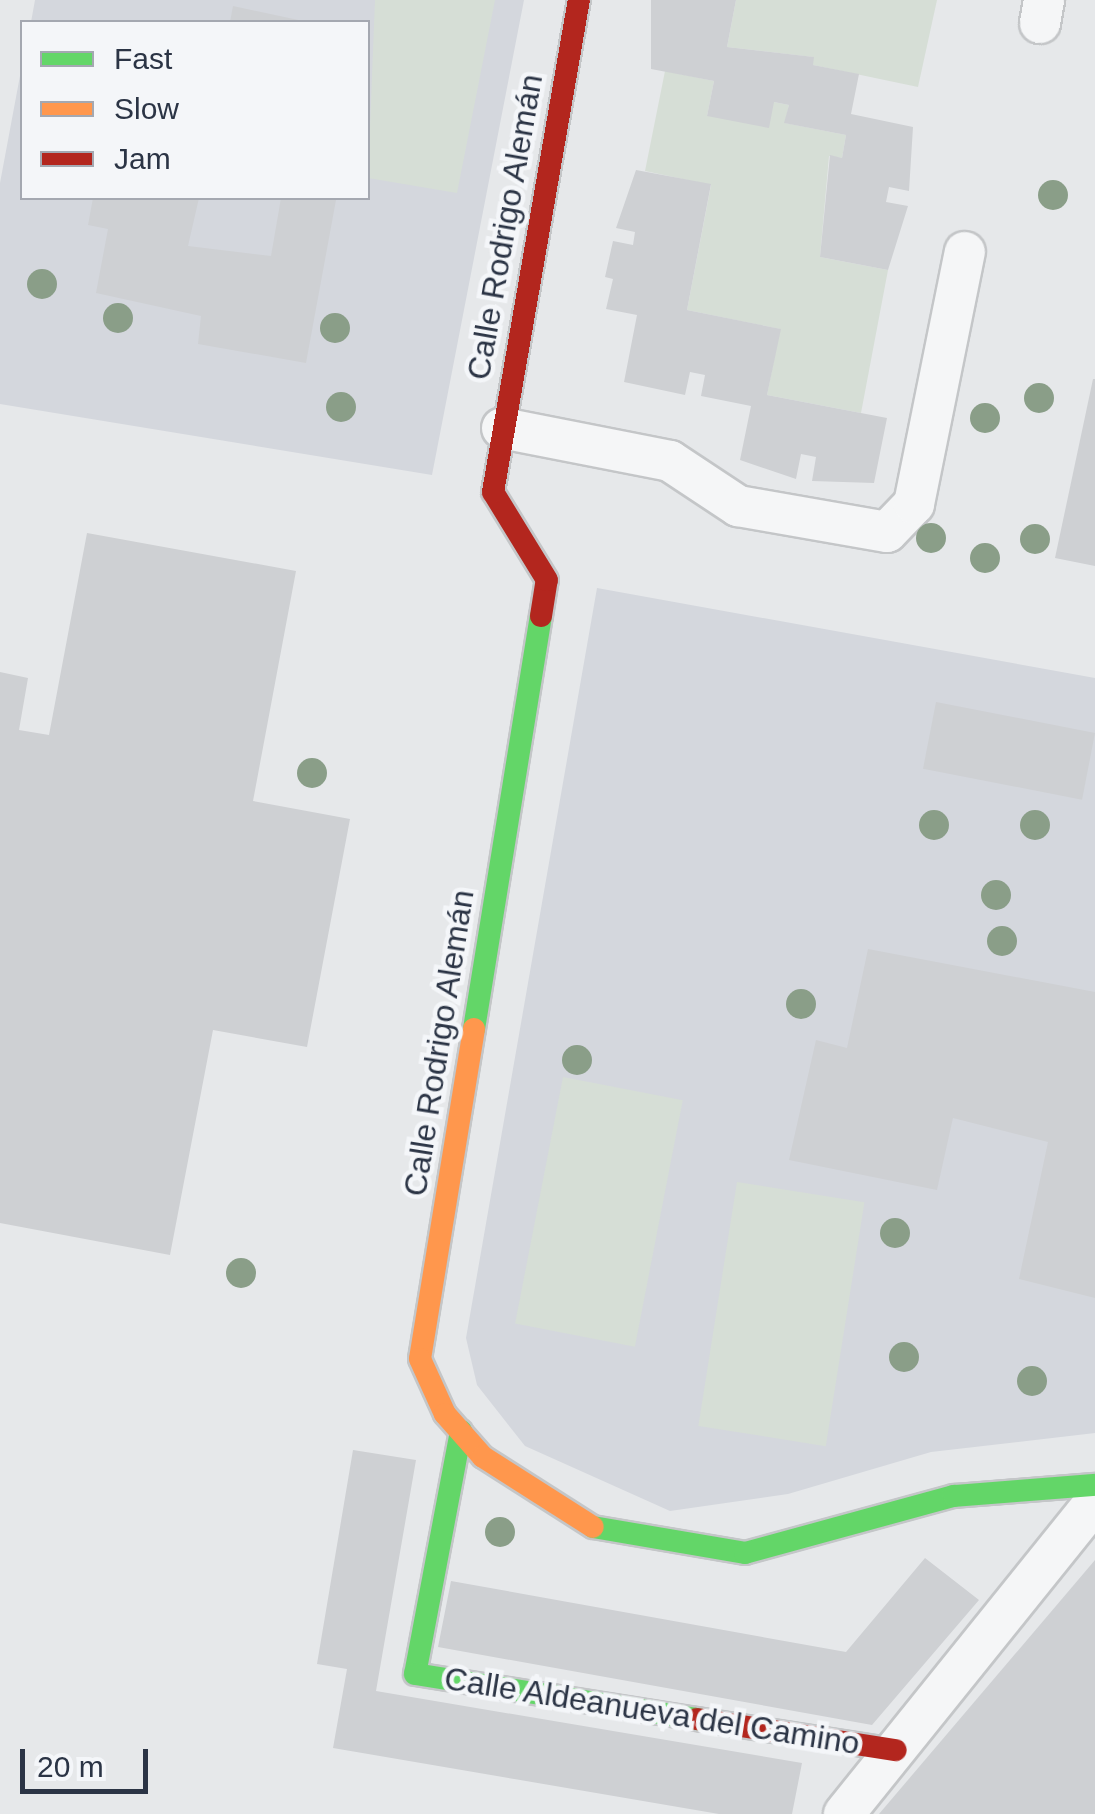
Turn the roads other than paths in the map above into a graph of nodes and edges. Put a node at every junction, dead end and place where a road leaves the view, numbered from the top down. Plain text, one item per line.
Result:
1 (579, 0) edge
2 (965, 252) dead end
3 (502, 428) junction
4 (460, 1431) junction
5 (1095, 1485) edge
6 (1095, 1502) edge
7 (896, 1750) junction
8 (844, 1814) edge

1 - 3 street, Calle Rodrigo Alemán
2 - 3 street
3 - 4 street, Calle Rodrigo Alemán
4 - 5 street, Calle Rodrigo Alemán
4 - 7 street, Calle Aldeanueva del Camino
6 - 7 street, Calle Aldeanueva del Camino
7 - 8 street, Calle Aldeanueva del Camino

